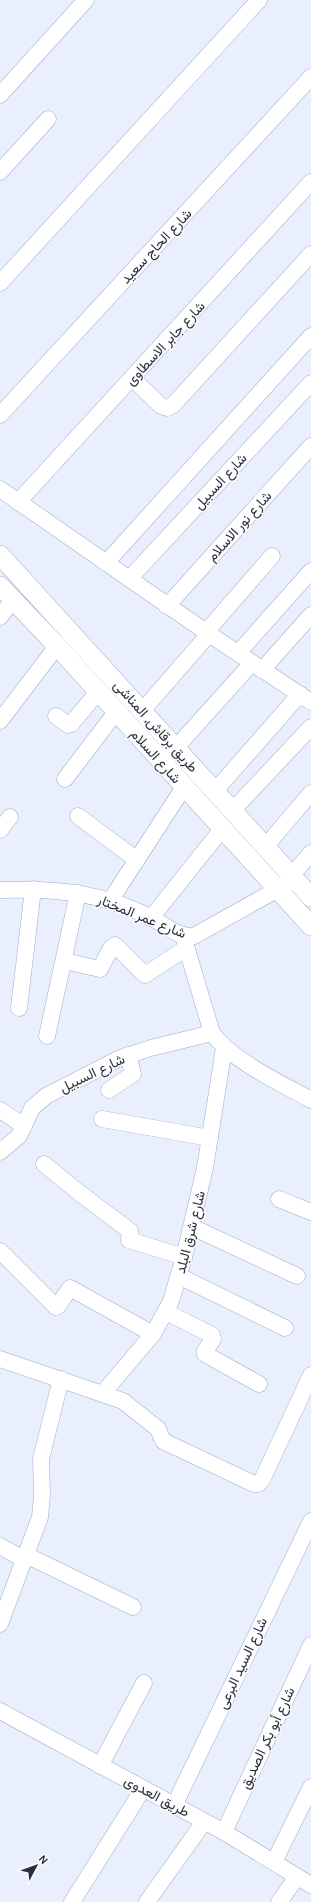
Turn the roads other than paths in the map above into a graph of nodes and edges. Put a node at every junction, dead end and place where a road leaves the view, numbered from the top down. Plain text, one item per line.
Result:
1 (86, 0) edge
2 (259, 0) edge
3 (311, 77) edge
4 (0, 95) edge
5 (48, 119) dead end
6 (0, 172) edge
7 (311, 182) edge
8 (311, 254) edge
9 (0, 283) edge
10 (311, 336) edge
11 (132, 378) junction
12 (311, 383) edge
13 (0, 415) edge
14 (311, 446) edge
15 (0, 488) edge
16 (18, 502) junction
17 (0, 555) edge
18 (272, 556) dead end
19 (106, 563) junction
20 (311, 571) edge
21 (129, 579) junction
22 (0, 586) edge
23 (13, 600) junction
24 (167, 606) junction
25 (311, 615) edge
26 (0, 617) edge
27 (207, 633) junction
28 (57, 646) junction
29 (238, 653) junction
30 (257, 666) junction
31 (98, 692) junction
32 (306, 696) edge
33 (142, 711) junction
34 (116, 712) junction
35 (56, 716) dead end
36 (0, 721) edge
37 (311, 727) edge
38 (176, 748) junction
39 (162, 763) junction
40 (65, 779) dead end
41 (184, 787) junction
42 (215, 792) junction
43 (311, 793) edge
44 (232, 811) junction
45 (78, 816) dead end
46 (10, 817) dead end
47 (222, 829) junction
48 (0, 830) edge
49 (265, 847) junction
50 (311, 853) edge
51 (137, 860) junction
52 (293, 878) junction
53 (33, 889) junction
54 (0, 890) edge
55 (277, 890) junction
56 (78, 893) junction
57 (311, 897) edge
58 (110, 901) junction
59 (151, 918) junction
60 (311, 926) edge
61 (185, 942) junction
62 (64, 961) junction
63 (19, 1008) dead end
64 (212, 1033) junction
65 (47, 1036) dead end
66 (224, 1048) junction
67 (128, 1055) junction
68 (109, 1090) dead end
69 (311, 1100) edge
70 (0, 1110) edge
71 (102, 1119) dead end
72 (24, 1126) junction
73 (210, 1138) junction
74 (0, 1152) edge
75 (44, 1164) dead end
76 (280, 1199) dead end
77 (311, 1212) edge
78 (192, 1227) junction
79 (0, 1251) edge
80 (184, 1257) junction
81 (179, 1276) junction
82 (297, 1276) dead end
83 (166, 1312) junction
84 (285, 1328) dead end
85 (153, 1334) junction
86 (0, 1359) edge
87 (311, 1375) edge
88 (61, 1379) junction
89 (260, 1384) dead end
90 (103, 1393) junction
91 (311, 1521) edge
92 (0, 1546) edge
93 (25, 1557) junction
94 (133, 1607) dead end
95 (0, 1624) edge
96 (311, 1645) edge
97 (144, 1683) dead end
98 (0, 1711) edge
99 (100, 1766) junction
100 (311, 1786) edge
101 (143, 1789) junction
102 (174, 1806) junction
103 (204, 1822) junction
104 (224, 1832) junction
105 (274, 1862) junction
106 (297, 1877) junction
107 (311, 1885) edge
108 (72, 1902) edge
109 (148, 1902) edge
110 (279, 1902) edge

1 - 4 street
2 - 9 street
3 - 13 street, شارع الحاج سعيد
5 - 6 street
7 - 11 street, شارع جابر الاسطاوى
8 - 11 street
10 - 19 street
11 - 16 street, شارع جابر الاسطاوى
12 - 21 street, شارع السبيل
14 - 24 street, شارع نور الاسلام
15 - 16 street
16 - 19 street
17 - 33 street, طريق برقاش, المناشى
18 - 27 street
19 - 21 street
20 - 29 street
21 - 24 street
22 - 23 street, شارع السلام
23 - 26 street
23 - 28 street, شارع السلام
24 - 27 street
25 - 30 street
27 - 29 street
27 - 33 street
28 - 31 street, شارع السلام
28 - 36 street
29 - 30 street
30 - 32 street
30 - 38 street
31 - 34 street, شارع السلام
31 - 35 street
32 - 42 street
33 - 38 street, طريق برقاش, المناشى
34 - 39 street, شارع السلام
34 - 40 street
37 - 44 street
38 - 39 street
38 - 42 street, طريق برقاش, المناشى
39 - 41 street, شارع السلام
41 - 47 street, شارع السلام
41 - 51 street
42 - 44 street, طريق برقاش, المناشى
43 - 49 street
44 - 49 street, طريق برقاش, المناشى
45 - 51 street
46 - 48 street
47 - 55 street, شارع السلام
47 - 59 street
49 - 52 street, طريق برقاش, المناشى
50 - 52 street, شارع عمر المختار
51 - 58 street
52 - 55 street, شارع عمر المختار
52 - 57 street, طريق برقاش, المناشى
53 - 54 street, شارع عمر المختار
53 - 56 street, شارع عمر المختار
53 - 63 street
55 - 60 street, شارع السلام
55 - 61 street, شارع عمر المختار
56 - 58 street, شارع عمر المختار
56 - 62 street
58 - 59 street, شارع عمر المختار
59 - 61 street, شارع عمر المختار
61 - 62 street
61 - 64 street
62 - 65 street
64 - 66 street
64 - 67 street, شارع السبيل
66 - 69 street
66 - 73 street, شارع شرق البلد
67 - 68 street
67 - 72 street, شارع السبيل
70 - 72 street
71 - 73 street
72 - 74 street, شارع السبيل
73 - 78 street, شارع شرق البلد
75 - 80 street
76 - 77 street
78 - 80 street, شارع شرق البلد
78 - 82 street
79 - 85 street
80 - 81 street, شارع شرق البلد
81 - 83 street, شارع شرق البلد
81 - 84 street
83 - 85 street, شارع شرق البلد
83 - 89 street
85 - 90 street, شارع شرق البلد
86 - 88 street
87 - 90 street
88 - 90 street
88 - 93 street
91 - 102 street, شارع السيد البرعى
92 - 93 street
93 - 94 street
93 - 95 street
96 - 104 street, شارع أبو بكر الصديق
97 - 99 street
98 - 99 street, طريق العدوى
99 - 101 street, طريق العدوى
100 - 105 street
101 - 102 street, طريق العدوى
101 - 108 street
102 - 103 street, طريق العدوى
103 - 104 street, طريق العدوى
103 - 109 street
104 - 105 street, طريق العدوى
105 - 106 street, طريق العدوى
106 - 107 street, طريق العدوى
106 - 110 street

